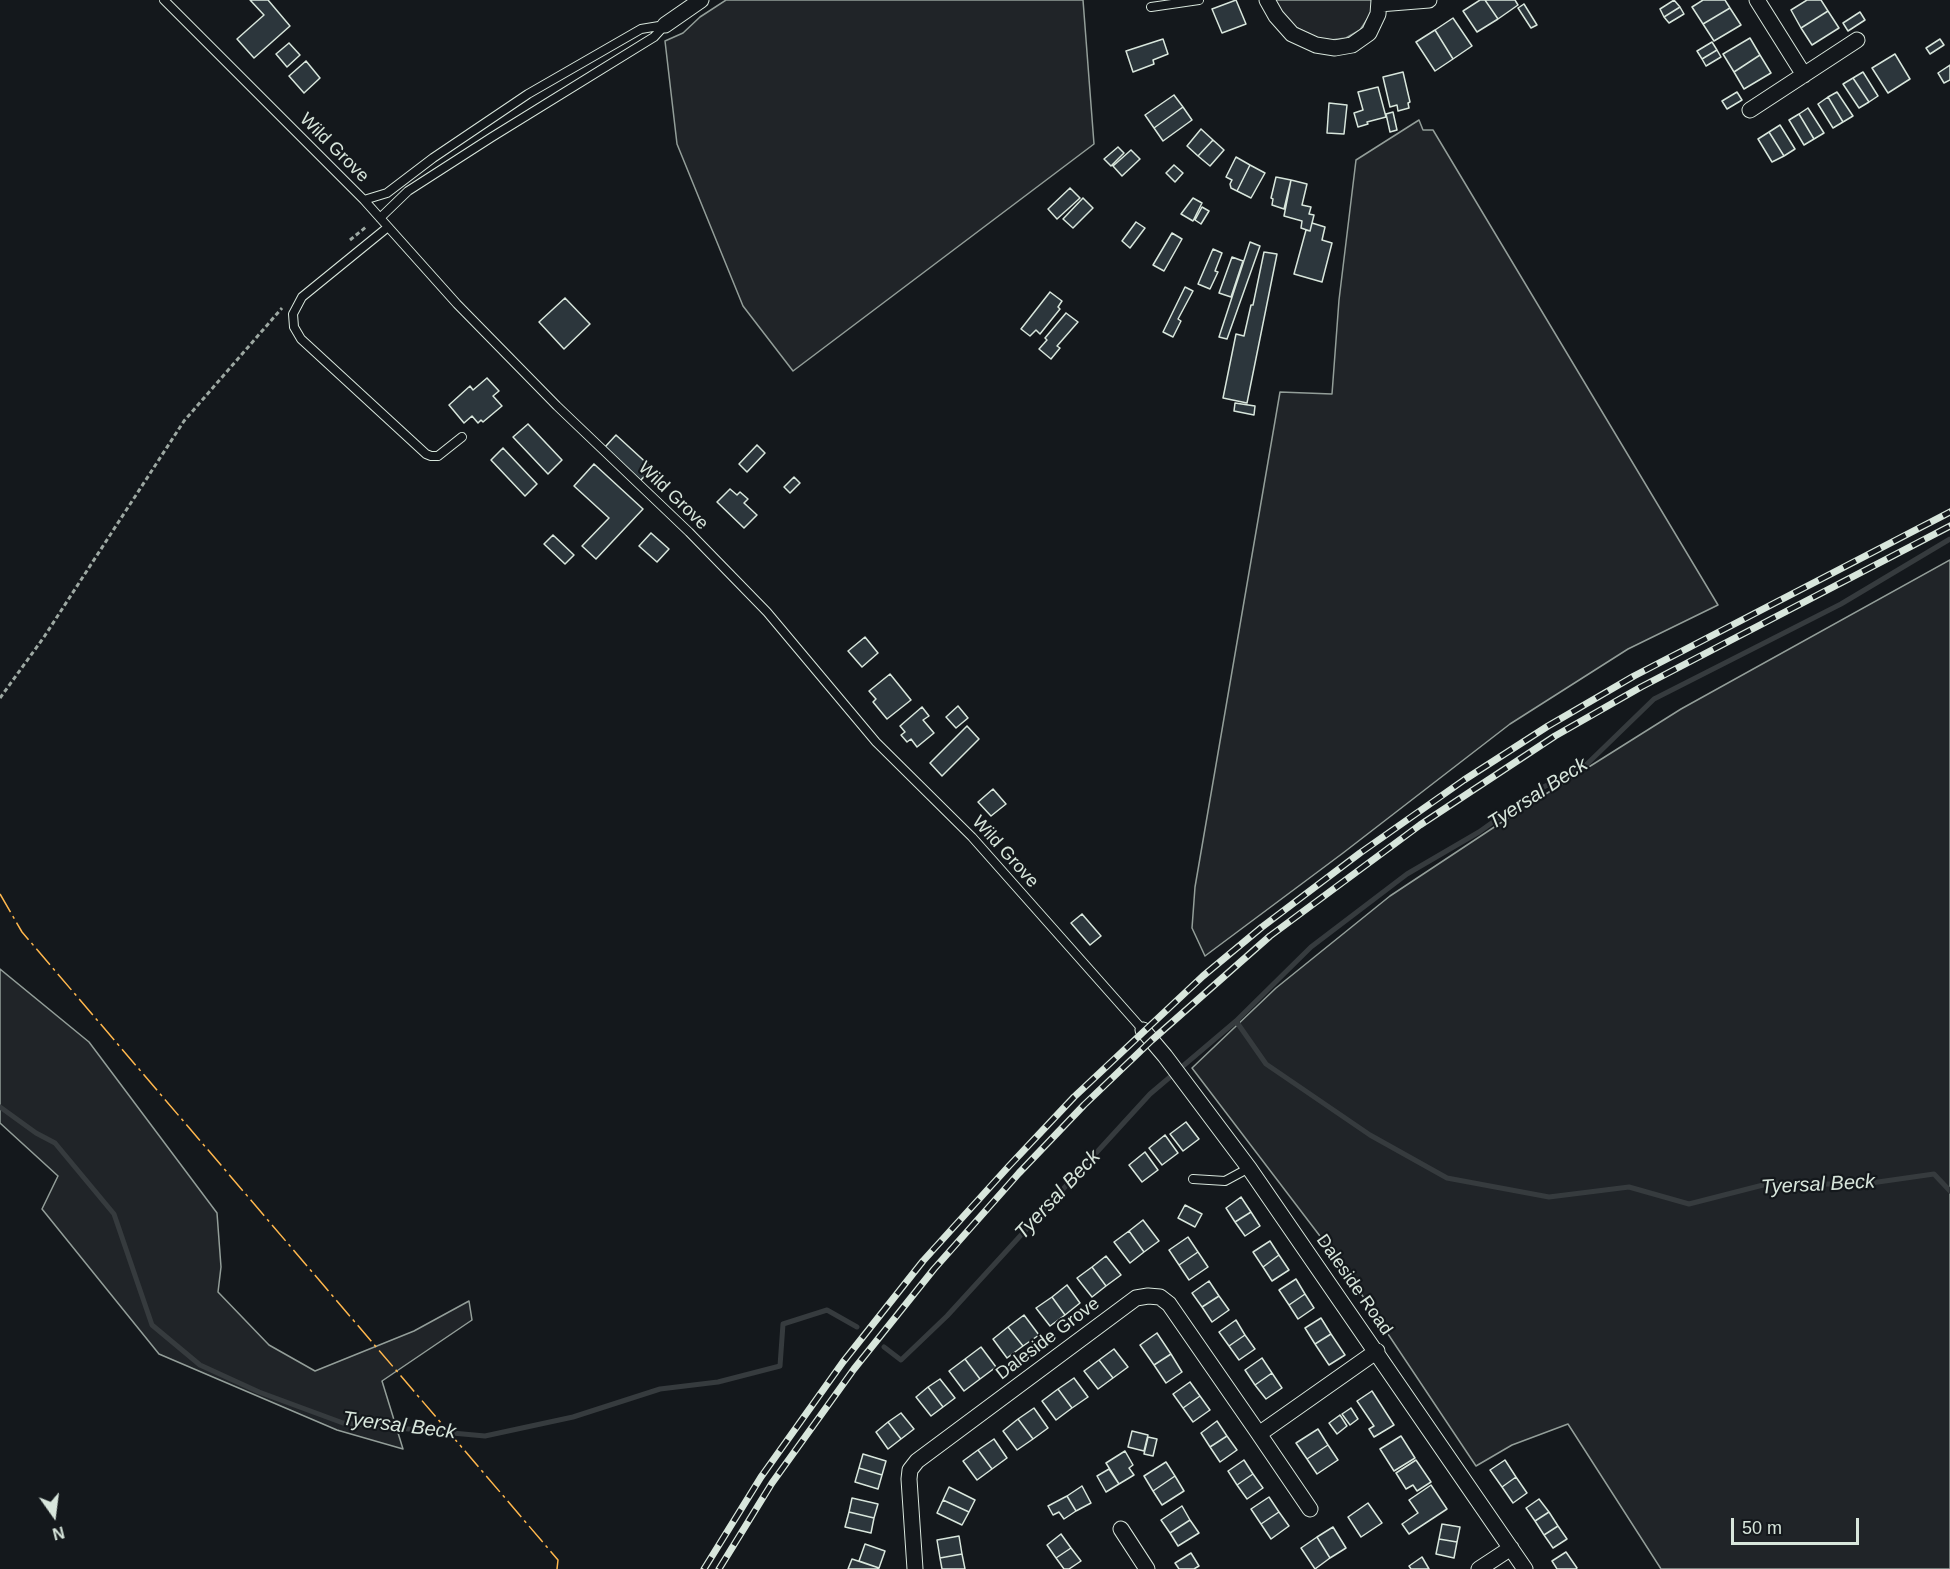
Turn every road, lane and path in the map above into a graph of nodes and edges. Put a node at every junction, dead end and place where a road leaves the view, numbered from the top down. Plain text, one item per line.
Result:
1 (164, 0) edge
2 (701, 0) edge
3 (1199, 0) edge
4 (1266, 0) edge
5 (1429, 0) edge
6 (1757, 0) edge
7 (1379, 2) edge
8 (1151, 6) dead end
9 (665, 25) junction
10 (1857, 40) dead end
11 (1804, 75) junction
12 (1750, 110) dead end
13 (364, 200) junction
14 (380, 218) junction
15 (388, 227) junction
16 (349, 242) dead end
17 (286, 304) dead end
18 (462, 437) dead end
19 (0, 698) edge
20 (1143, 1030) joint
21 (1249, 1168) junction
22 (1193, 1179) dead end
23 (1377, 1352) junction
24 (1259, 1434) junction
25 (1310, 1509) dead end
26 (1121, 1529) dead end
27 (1511, 1548) junction
28 (915, 1569) edge
29 (1148, 1569) edge
30 (1479, 1569) edge
31 (1525, 1569) edge

1 - 13 lane, Wild Grove
2 - 9 street
3 - 8 lane
4 - 7 street
5 - 7 street
6 - 11 street
9 - 13 lane
9 - 14 lane
10 - 11 street
11 - 12 street
13 - 14 lane, Wild Grove
14 - 15 lane, Wild Grove
14 - 16 path
15 - 18 lane
15 - 20 lane, Wild Grove
17 - 19 path
20 - 21 street, Daleside Road
21 - 22 lane
21 - 23 street, Daleside Road
23 - 24 street
23 - 27 street, Daleside Road
24 - 25 street, Daleside Grove
24 - 28 street, Daleside Grove
26 - 29 street
27 - 30 street
27 - 31 street, Daleside Road

